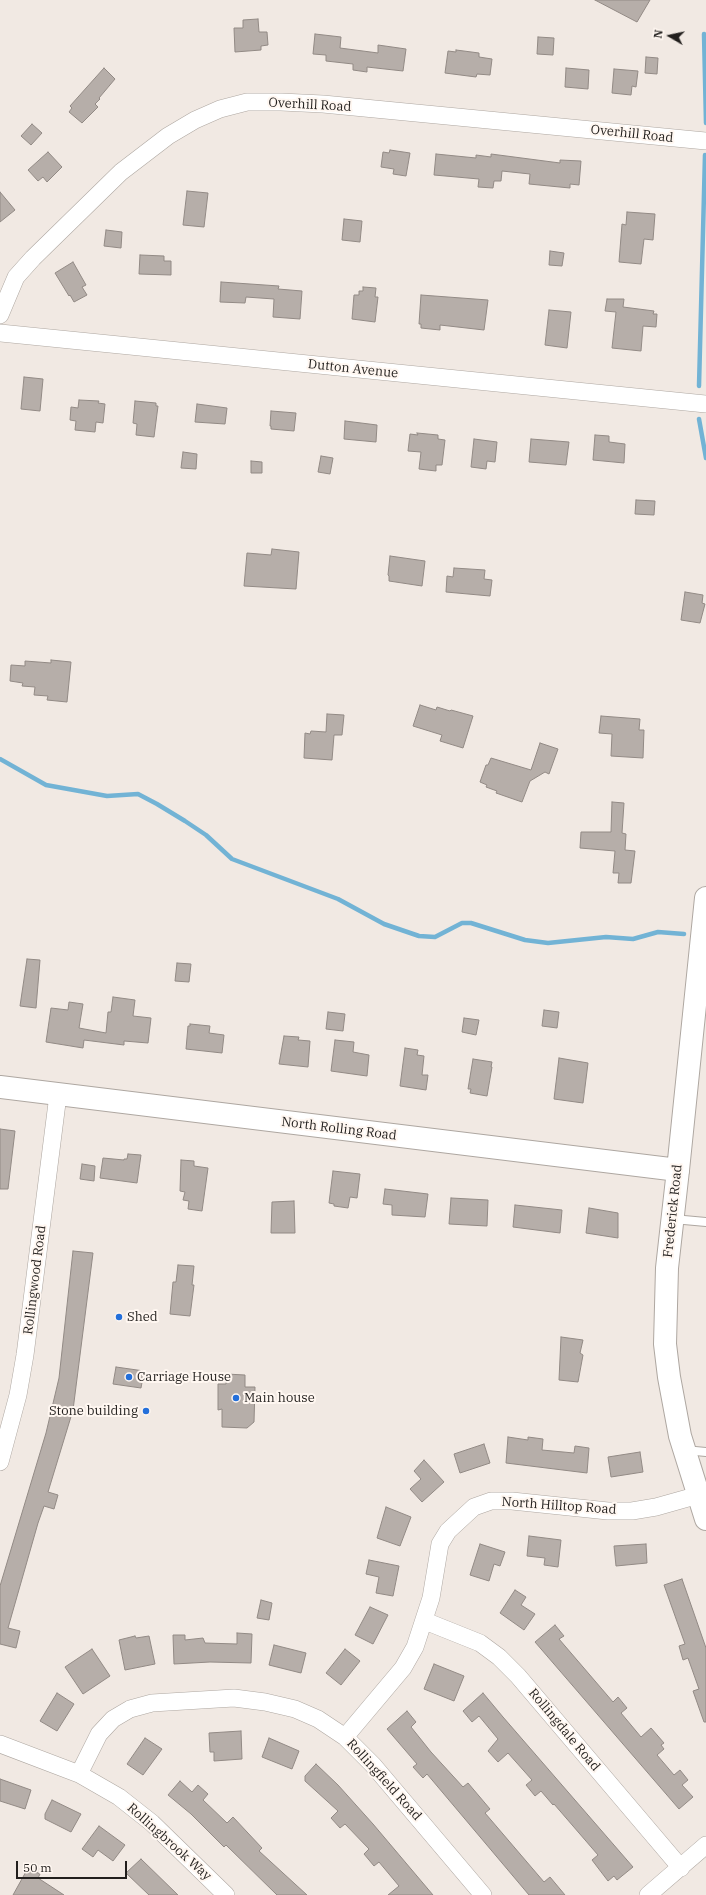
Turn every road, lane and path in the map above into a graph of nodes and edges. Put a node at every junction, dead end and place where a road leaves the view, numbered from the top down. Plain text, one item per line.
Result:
1 (706, 141) edge
2 (0, 314) edge
3 (0, 333) edge
4 (706, 404) edge
5 (706, 898) edge
6 (0, 1087) edge
7 (58, 1095) junction
8 (678, 1170) junction
9 (672, 1219) junction
10 (706, 1222) edge
11 (684, 1450) junction
12 (706, 1452) edge
13 (0, 1462) edge
14 (702, 1494) edge
15 (706, 1519) edge
16 (425, 1621) junction
17 (345, 1737) junction
18 (0, 1744) edge
19 (79, 1774) junction
20 (706, 1845) edge
21 (681, 1868) junction
22 (226, 1895) edge
23 (483, 1895) edge
24 (648, 1895) edge

1 - 2 street, Overhill Road
3 - 4 street, Dutton Avenue
5 - 8 main road, Frederick Road
6 - 7 main road, North Rolling Road
7 - 8 main road, North Rolling Road
7 - 13 street, Rollingwood Road
8 - 9 main road, Frederick Road
9 - 10 lane
9 - 11 main road, Frederick Road
11 - 12 lane
11 - 14 main road, Frederick Road
14 - 15 main road, Frederick Road
14 - 16 street, North Hilltop Road
16 - 17 street, North Hilltop Road
16 - 21 street, Rollingdale Road
17 - 19 street, Rollingfield Road
17 - 23 street, Rollingfield Road
18 - 19 street, Rollingbrook Way
19 - 22 street, Rollingbrook Way
20 - 21 street
21 - 24 street

